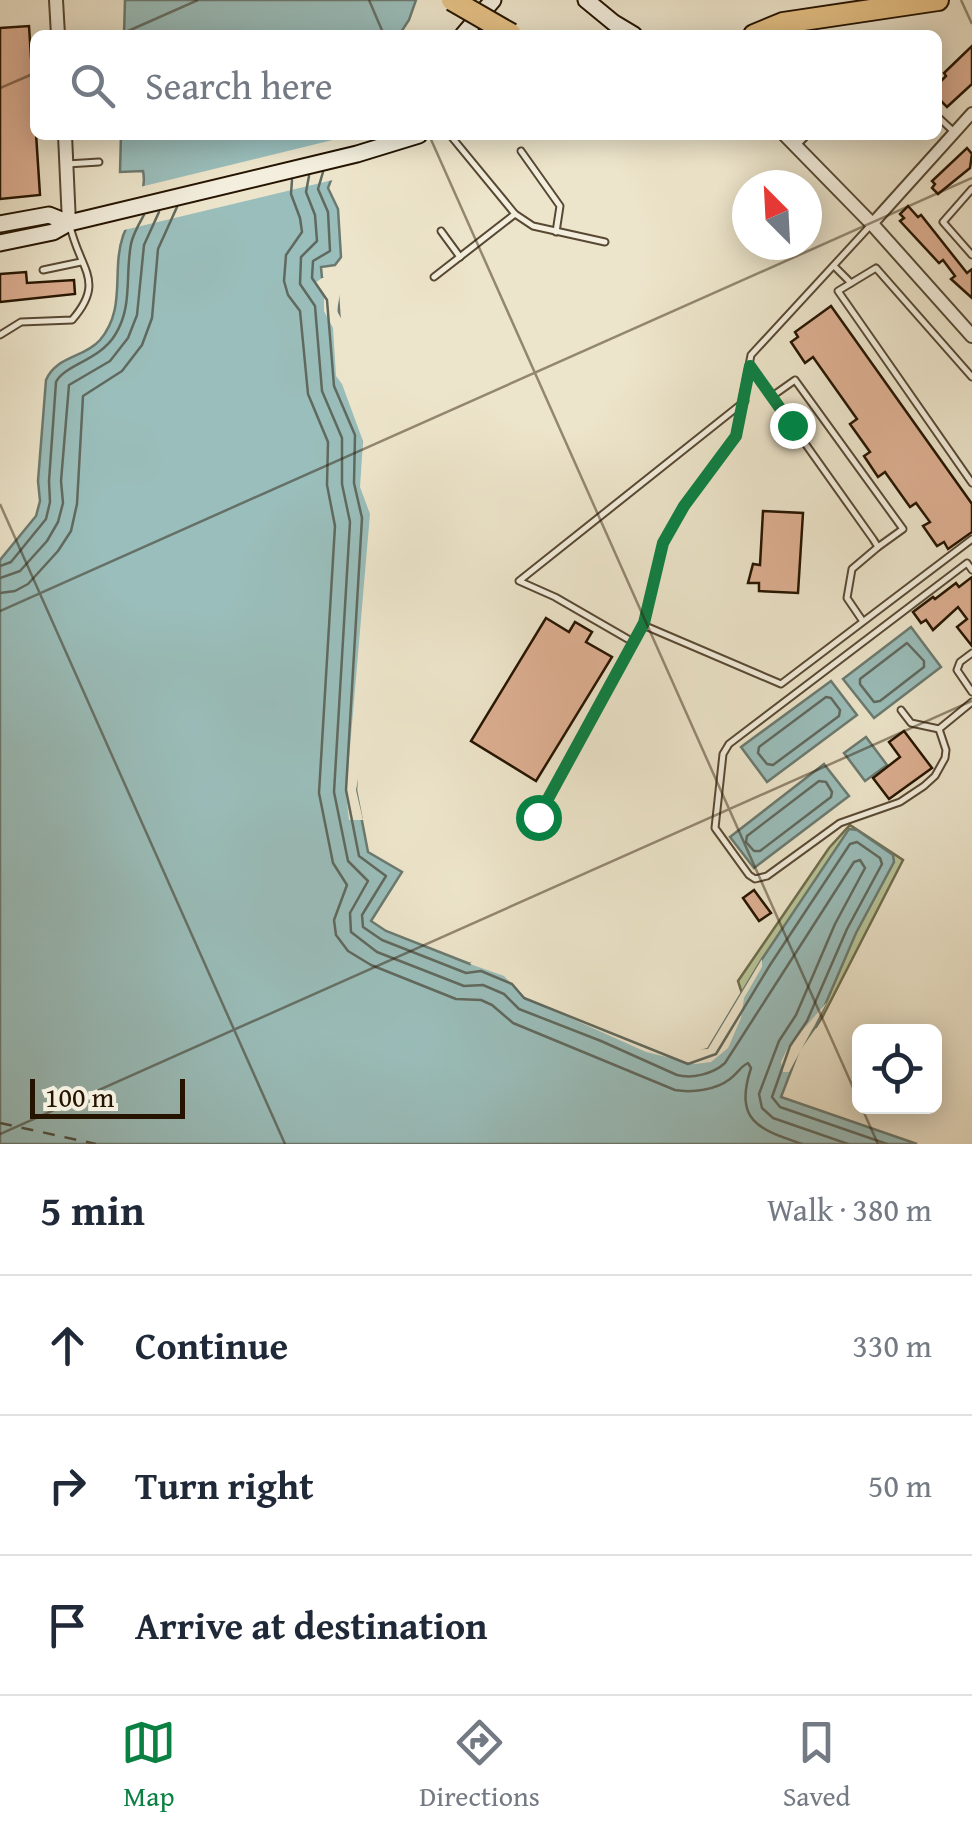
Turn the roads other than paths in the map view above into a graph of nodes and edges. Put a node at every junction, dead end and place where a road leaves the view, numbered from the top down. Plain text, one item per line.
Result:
1 (56, 0) edge
2 (452, 0) edge
3 (493, 0) edge
4 (586, 0) edge
5 (938, 0) edge
6 (479, 28) edge
7 (58, 30) edge
8 (503, 30) edge
9 (625, 30) edge
10 (764, 30) edge
11 (972, 113) edge
12 (942, 121) edge
13 (954, 133) junction
14 (65, 140) edge
15 (391, 140) edge
16 (454, 140) edge
17 (790, 140) edge
18 (802, 140) edge
19 (796, 146) junction
20 (521, 151) dead end
21 (99, 162) dead end
22 (67, 164) junction
23 (972, 189) edge
24 (516, 214) junction
25 (69, 223) junction
26 (0, 224) edge
27 (872, 224) junction
28 (441, 231) dead end
29 (556, 232) junction
30 (604, 242) dead end
31 (0, 244) edge
32 (972, 255) edge
33 (460, 257) junction
34 (81, 262) junction
35 (834, 266) junction
36 (42, 270) dead end
37 (434, 277) dead end
38 (851, 282) junction
39 (0, 335) edge
40 (972, 336) edge
41 (750, 366) junction
42 (972, 377) edge
43 (771, 397) junction
44 (744, 401) junction
45 (972, 482) edge
46 (972, 539) edge
47 (878, 547) junction
48 (972, 570) edge
49 (862, 620) junction
50 (643, 625) junction
51 (632, 642) junction
52 (972, 653) edge
53 (972, 692) edge
54 (972, 702) edge
55 (900, 710) dead end
56 (939, 728) junction
57 (538, 817) dead end

1 - 7 street
2 - 8 highway, bridge
3 - 6 main road
4 - 9 main road
5 - 10 highway
11 - 13 street
12 - 13 lane
13 - 27 street
14 - 22 street
15 - 25 main road
16 - 24 lane
17 - 19 street
18 - 19 lane
19 - 27 street
20 - 29 lane
21 - 22 lane
22 - 25 street
23 - 32 lane
24 - 29 lane
24 - 33 lane
25 - 26 main road
25 - 31 main road
25 - 34 lane
27 - 35 lane
27 - 40 street
28 - 33 lane
29 - 30 lane
33 - 37 lane
34 - 36 lane
34 - 39 lane
35 - 38 lane
35 - 41 lane
38 - 42 lane
38 - 45 lane
41 - 43 lane
41 - 44 lane
43 - 47 lane
43 - 47 lane
44 - 50 lane
44 - 51 lane
46 - 49 lane
47 - 49 lane
48 - 56 lane
49 - 50 lane
50 - 51 lane
51 - 57 lane
52 - 53 lane
54 - 56 lane
55 - 56 lane

